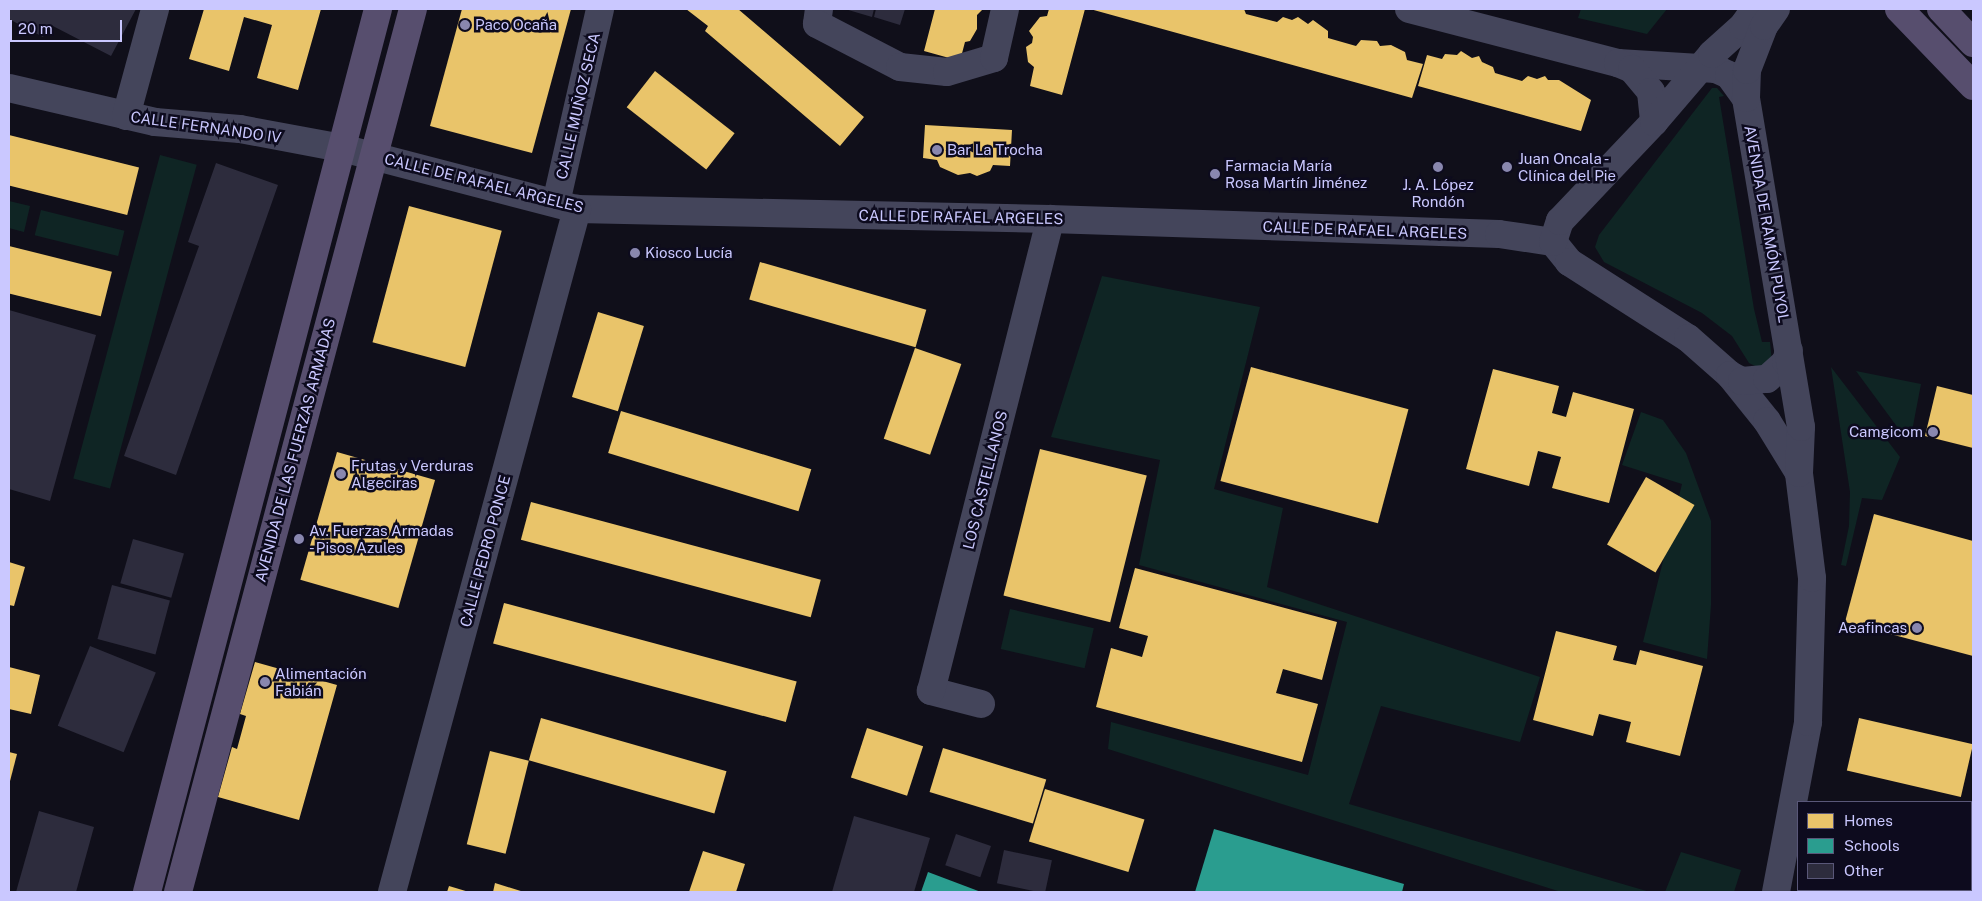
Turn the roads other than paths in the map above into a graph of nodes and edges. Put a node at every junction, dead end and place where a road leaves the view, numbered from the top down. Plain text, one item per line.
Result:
1 (155, 9) edge
2 (378, 9) edge
3 (413, 9) edge
4 (600, 9) edge
5 (1005, 9) edge
6 (1409, 9) edge
7 (1755, 9) edge
8 (1776, 9) edge
9 (1899, 9) edge
10 (1941, 9) edge
11 (814, 14) edge
12 (1973, 43) edge
13 (1618, 63) junction
14 (1701, 66) junction
15 (1973, 86) edge
16 (9, 88) edge
17 (1746, 98) junction
18 (126, 116) junction
19 (1654, 122) junction
20 (342, 148) junction
21 (374, 155) junction
22 (567, 206) junction
23 (1050, 219) junction
24 (1553, 242) junction
25 (1789, 350) junction
26 (1730, 375) junction
27 (1799, 473) junction
28 (981, 704) dead end
29 (146, 892) edge
30 (178, 892) edge
31 (392, 892) edge
32 (1776, 892) edge

1 - 18 street
2 - 20 main road, AVENIDA DE LAS FUERZAS ARMADAS
3 - 21 main road, AVENIDA DE LAS FUERZAS ARMADAS
4 - 22 street, CALLE MUÑOZ SECA
5 - 11 street
6 - 13 street
7 - 14 street
8 - 17 street, AVENIDA DE RAMÓN PUYOL
9 - 15 main road
10 - 12 main road
13 - 14 street, AVENIDA DE RAMÓN PUYOL
13 - 19 street
14 - 17 street, AVENIDA DE RAMÓN PUYOL
14 - 19 street
16 - 18 street, CALLE FERNANDO IV
17 - 25 street, AVENIDA DE RAMÓN PUYOL
18 - 20 street, CALLE FERNANDO IV
19 - 24 street
20 - 21 street, CALLE FERNANDO IV
20 - 29 main road, AVENIDA DE LAS FUERZAS ARMADAS
21 - 22 street, CALLE DE RAFAEL ARGELES
21 - 30 main road, AVENIDA DE LAS FUERZAS ARMADAS
22 - 23 street, CALLE DE RAFAEL ARGELES
22 - 31 street, CALLE PEDRO PONCE
23 - 24 street, CALLE DE RAFAEL ARGELES
23 - 28 street, LOS CASTELLANOS
24 - 26 street, AVENIDA DE RAMÓN PUYOL
25 - 26 street, AVENIDA DE RAMÓN PUYOL
25 - 27 street, AVENIDA DE RAMÓN PUYOL
26 - 27 street, AVENIDA DE RAMÓN PUYOL
27 - 32 street, AVENIDA DE RAMÓN PUYOL

